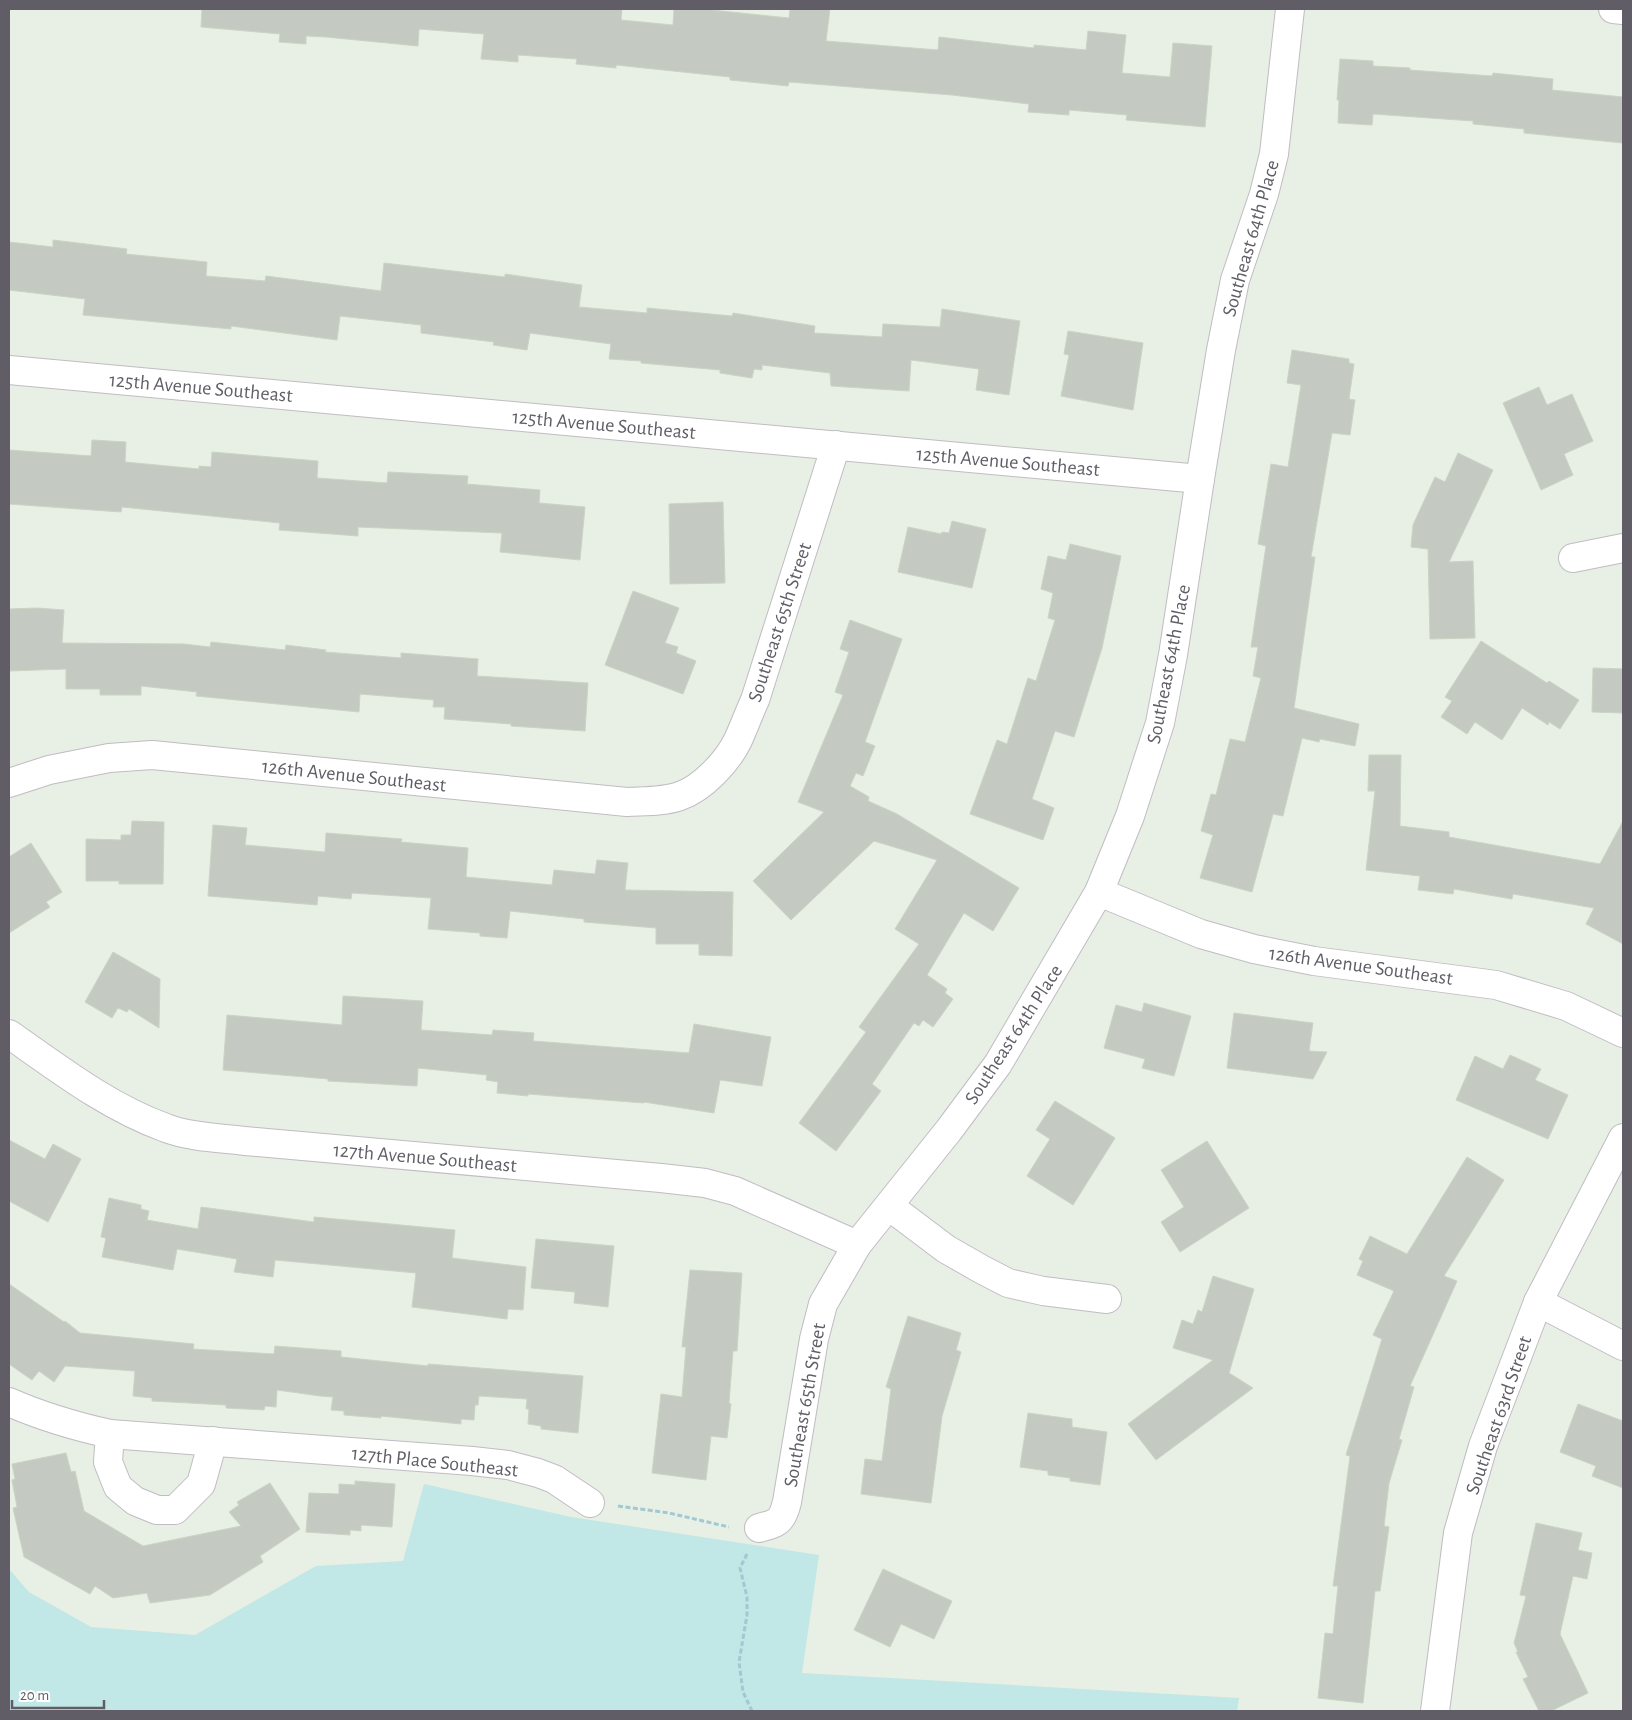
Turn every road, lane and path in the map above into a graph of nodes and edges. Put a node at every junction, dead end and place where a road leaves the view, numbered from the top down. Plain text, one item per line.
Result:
1 (1290, 9) edge
2 (1613, 9) edge
3 (1623, 10) edge
4 (9, 370) edge
5 (836, 445) junction
6 (1200, 479) junction
7 (1623, 548) edge
8 (1573, 558) dead end
9 (9, 783) edge
10 (700, 786) joint
11 (1099, 892) junction
12 (1623, 1033) edge
13 (9, 1034) edge
14 (1623, 1138) edge
15 (889, 1206) junction
16 (857, 1245) junction
17 (1107, 1299) dead end
18 (1538, 1302) junction
19 (1623, 1346) edge
20 (9, 1402) edge
21 (110, 1434) junction
22 (213, 1441) junction
23 (590, 1503) joint
24 (747, 1528) junction
25 (752, 1711) edge
26 (1435, 1711) edge

1 - 6 street, Southeast 64th Place
2 - 3 street
4 - 5 street, 125th Avenue Southeast
5 - 6 street, 125th Avenue Southeast
5 - 10 street, Southeast 65th Street
6 - 11 street, Southeast 64th Place
7 - 8 street
9 - 10 street, 126th Avenue Southeast
11 - 12 street, 126th Avenue Southeast
11 - 15 street, Southeast 64th Place
13 - 16 street, 127th Avenue Southeast
14 - 18 street, Southeast 63rd Street
15 - 16 street, Southeast 64th Place
15 - 17 street
16 - 24 street, Southeast 65th Street
18 - 19 street
18 - 26 street, Southeast 63rd Street
20 - 21 street, 127th Place Southeast
21 - 22 street, 127th Place Southeast
21 - 22 street
22 - 23 street, 127th Place Southeast
23 - 24 path
24 - 25 path

